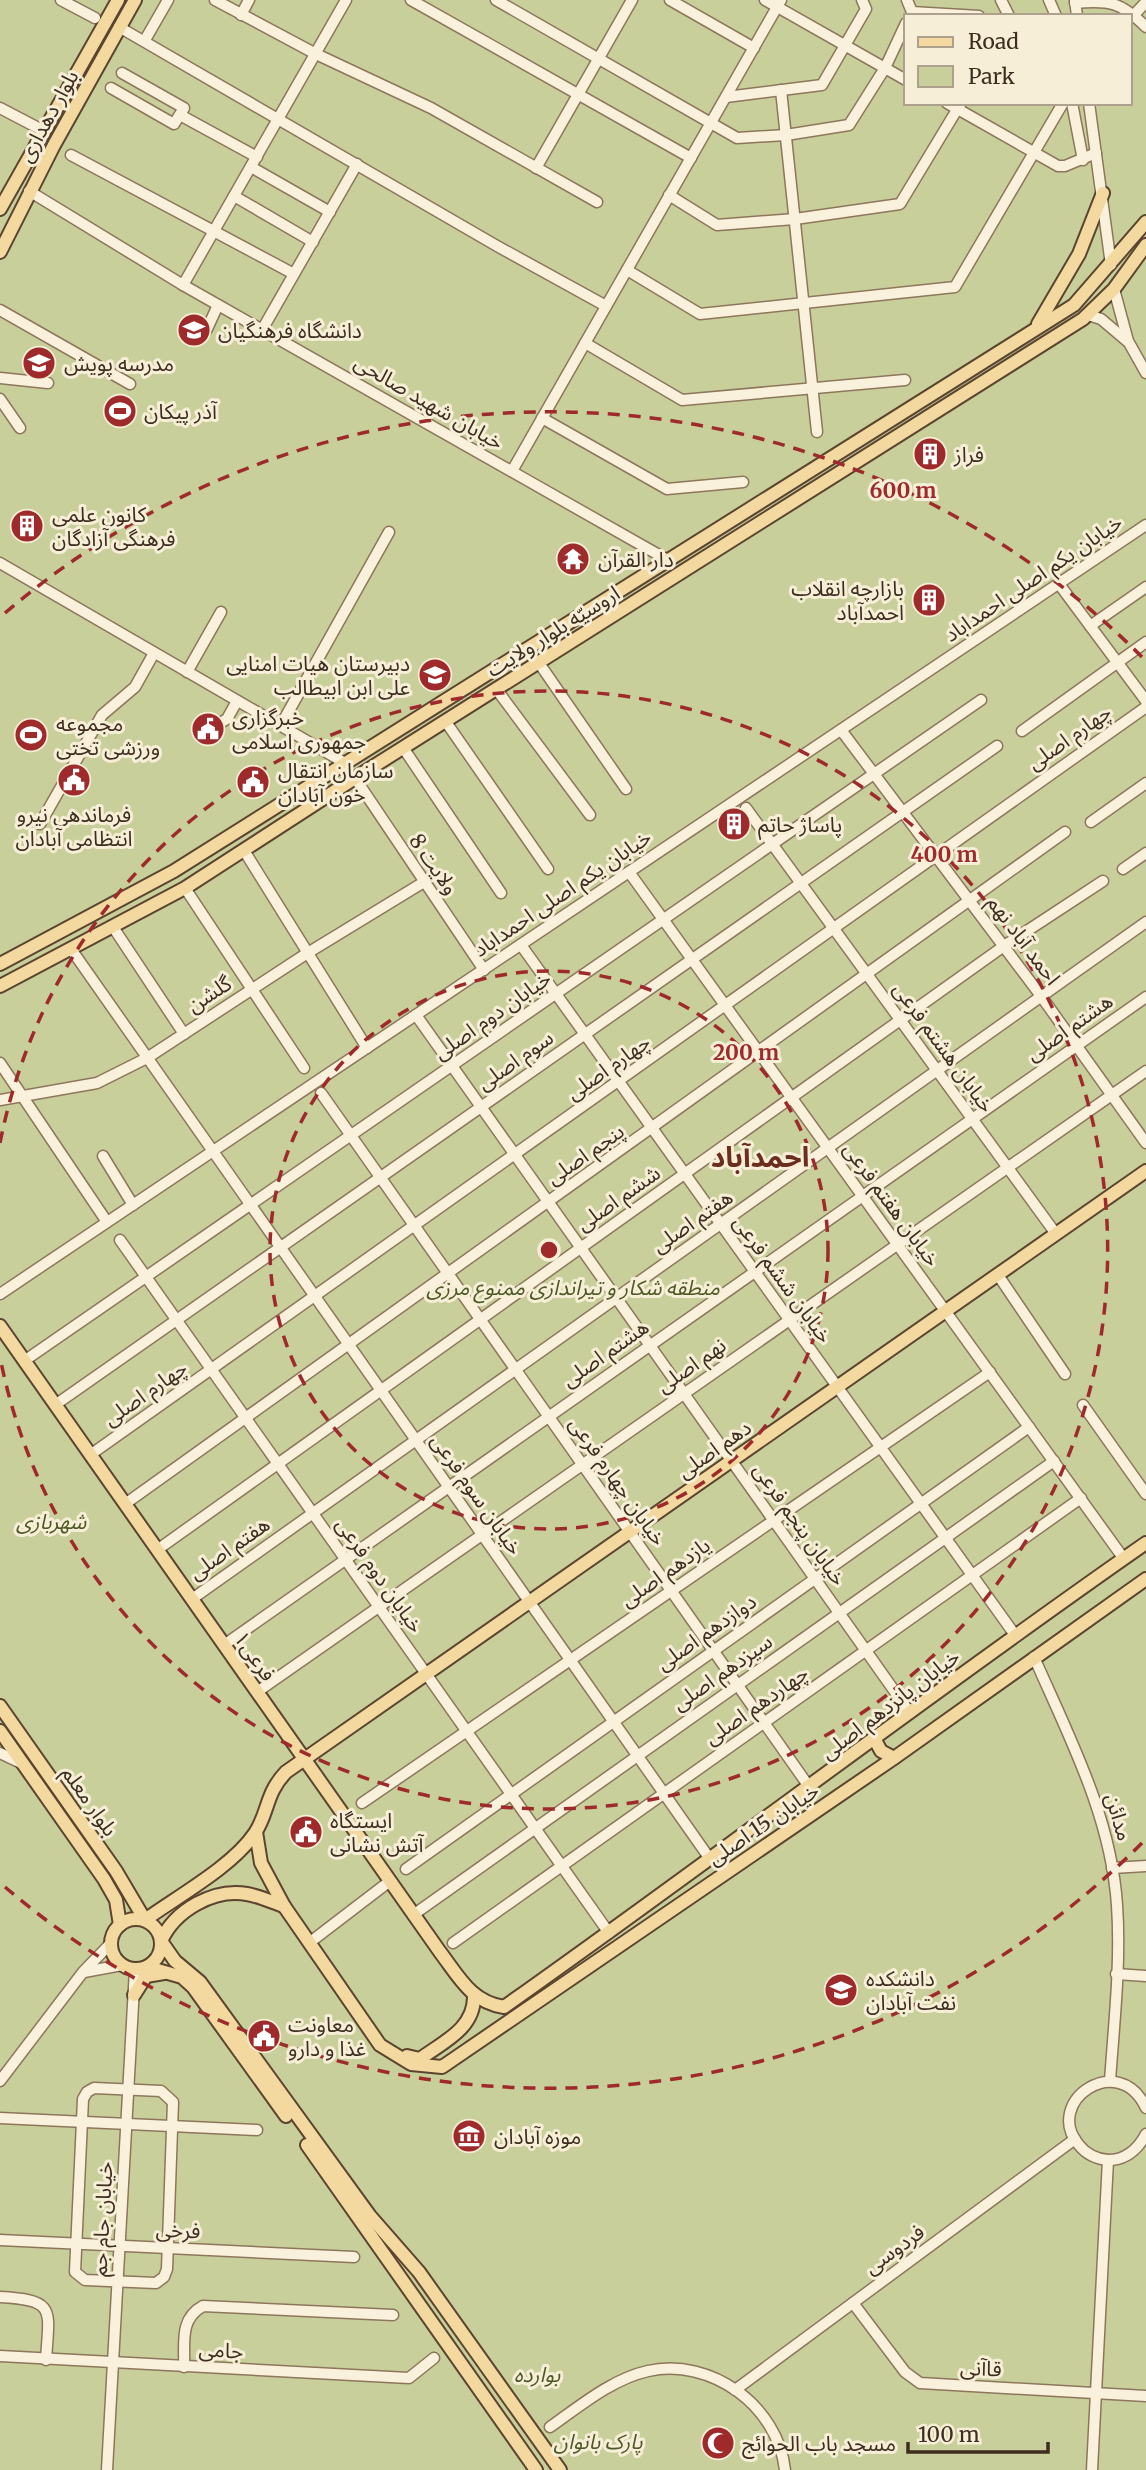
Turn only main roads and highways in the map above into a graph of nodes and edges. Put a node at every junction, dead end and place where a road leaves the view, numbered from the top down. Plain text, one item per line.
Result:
1 (118, 0) edge
2 (135, 0) edge
3 (1103, 193) road end
4 (0, 209) edge
5 (1146, 222) edge
6 (1146, 245) edge
7 (0, 252) edge
8 (1111, 265) junction
9 (1114, 289) junction
10 (1034, 329) junction
11 (946, 384) junction
12 (955, 399) junction
13 (919, 401) junction
14 (928, 416) junction
15 (538, 640) junction
16 (505, 661) junction
17 (542, 661) junction
18 (516, 678) junction
19 (195, 857) junction
20 (174, 871) junction
21 (205, 874) junction
22 (186, 888) junction
23 (0, 964) edge
24 (0, 986) edge
25 (1146, 1171) edge
26 (0, 1326) edge
27 (1146, 1544) edge
28 (1146, 1579) edge
29 (0, 1706) edge
30 (0, 1731) edge
31 (875, 1740) junction
32 (894, 1758) junction
33 (304, 1759) junction
34 (256, 1832) junction
35 (284, 1906) junction
36 (145, 1920) junction
37 (120, 1925) junction
38 (161, 1941) junction
39 (141, 1968) junction
40 (172, 1974) junction
41 (134, 1995) road end
42 (479, 2000) junction
43 (393, 2053) junction
44 (536, 2470) edge
45 (560, 2470) edge

1 - 4 main road, بلوار دهداری
2 - 7 main road, بلوار دهداری
3 - 10 main road
5 - 8 main road, اروسیّه بلوار ولایت
6 - 9 main road, اروسیّه بلوار ولایت
8 - 9 main road
8 - 10 main road, اروسیّه بلوار ولایت
9 - 12 main road, اروسیّه بلوار ولایت
10 - 11 main road, اروسیّه بلوار ولایت
11 - 12 main road
11 - 13 main road, اروسیّه بلوار ولایت
12 - 14 main road, اروسیّه بلوار ولایت
13 - 14 main road
13 - 15 main road, اروسیّه بلوار ولایت
14 - 17 main road, اروسیّه بلوار ولایت
15 - 16 main road, اروسیّه بلوار ولایت
15 - 17 main road
16 - 18 main road
16 - 19 main road, اروسیّه بلوار ولایت
17 - 18 main road, اروسیّه بلوار ولایت
18 - 21 main road, اروسیّه بلوار ولایت
19 - 20 main road, اروسیّه بلوار ولایت
19 - 21 main road
20 - 22 main road
20 - 23 main road, اروسیّه بلوار ولایت
21 - 22 main road, اروسیّه بلوار ولایت
22 - 24 main road, اروسیّه بلوار ولایت
25 - 33 main road, دهم اصلی
26 - 33 main road, فرعی۱
27 - 31 main road, خیابان پانزدهم اصلی
28 - 32 main road, خیابان 15 اصلی
29 - 36 main road, بلوار معلم
30 - 37 main road, بلوار معلم
31 - 32 main road
31 - 42 main road, خیابان پانزدهم اصلی
32 - 43 main road, خیابان 15 اصلی
33 - 34 main road, دهم اصلی
33 - 42 main road, فرعی۱
34 - 35 main road
34 - 36 main road
35 - 38 main road
35 - 43 main road
36 - 37 main road
36 - 38 main road
37 - 39 main road
38 - 39 main road
38 - 45 main road
39 - 40 main road
40 - 41 main road
40 - 44 main road
42 - 43 main road

